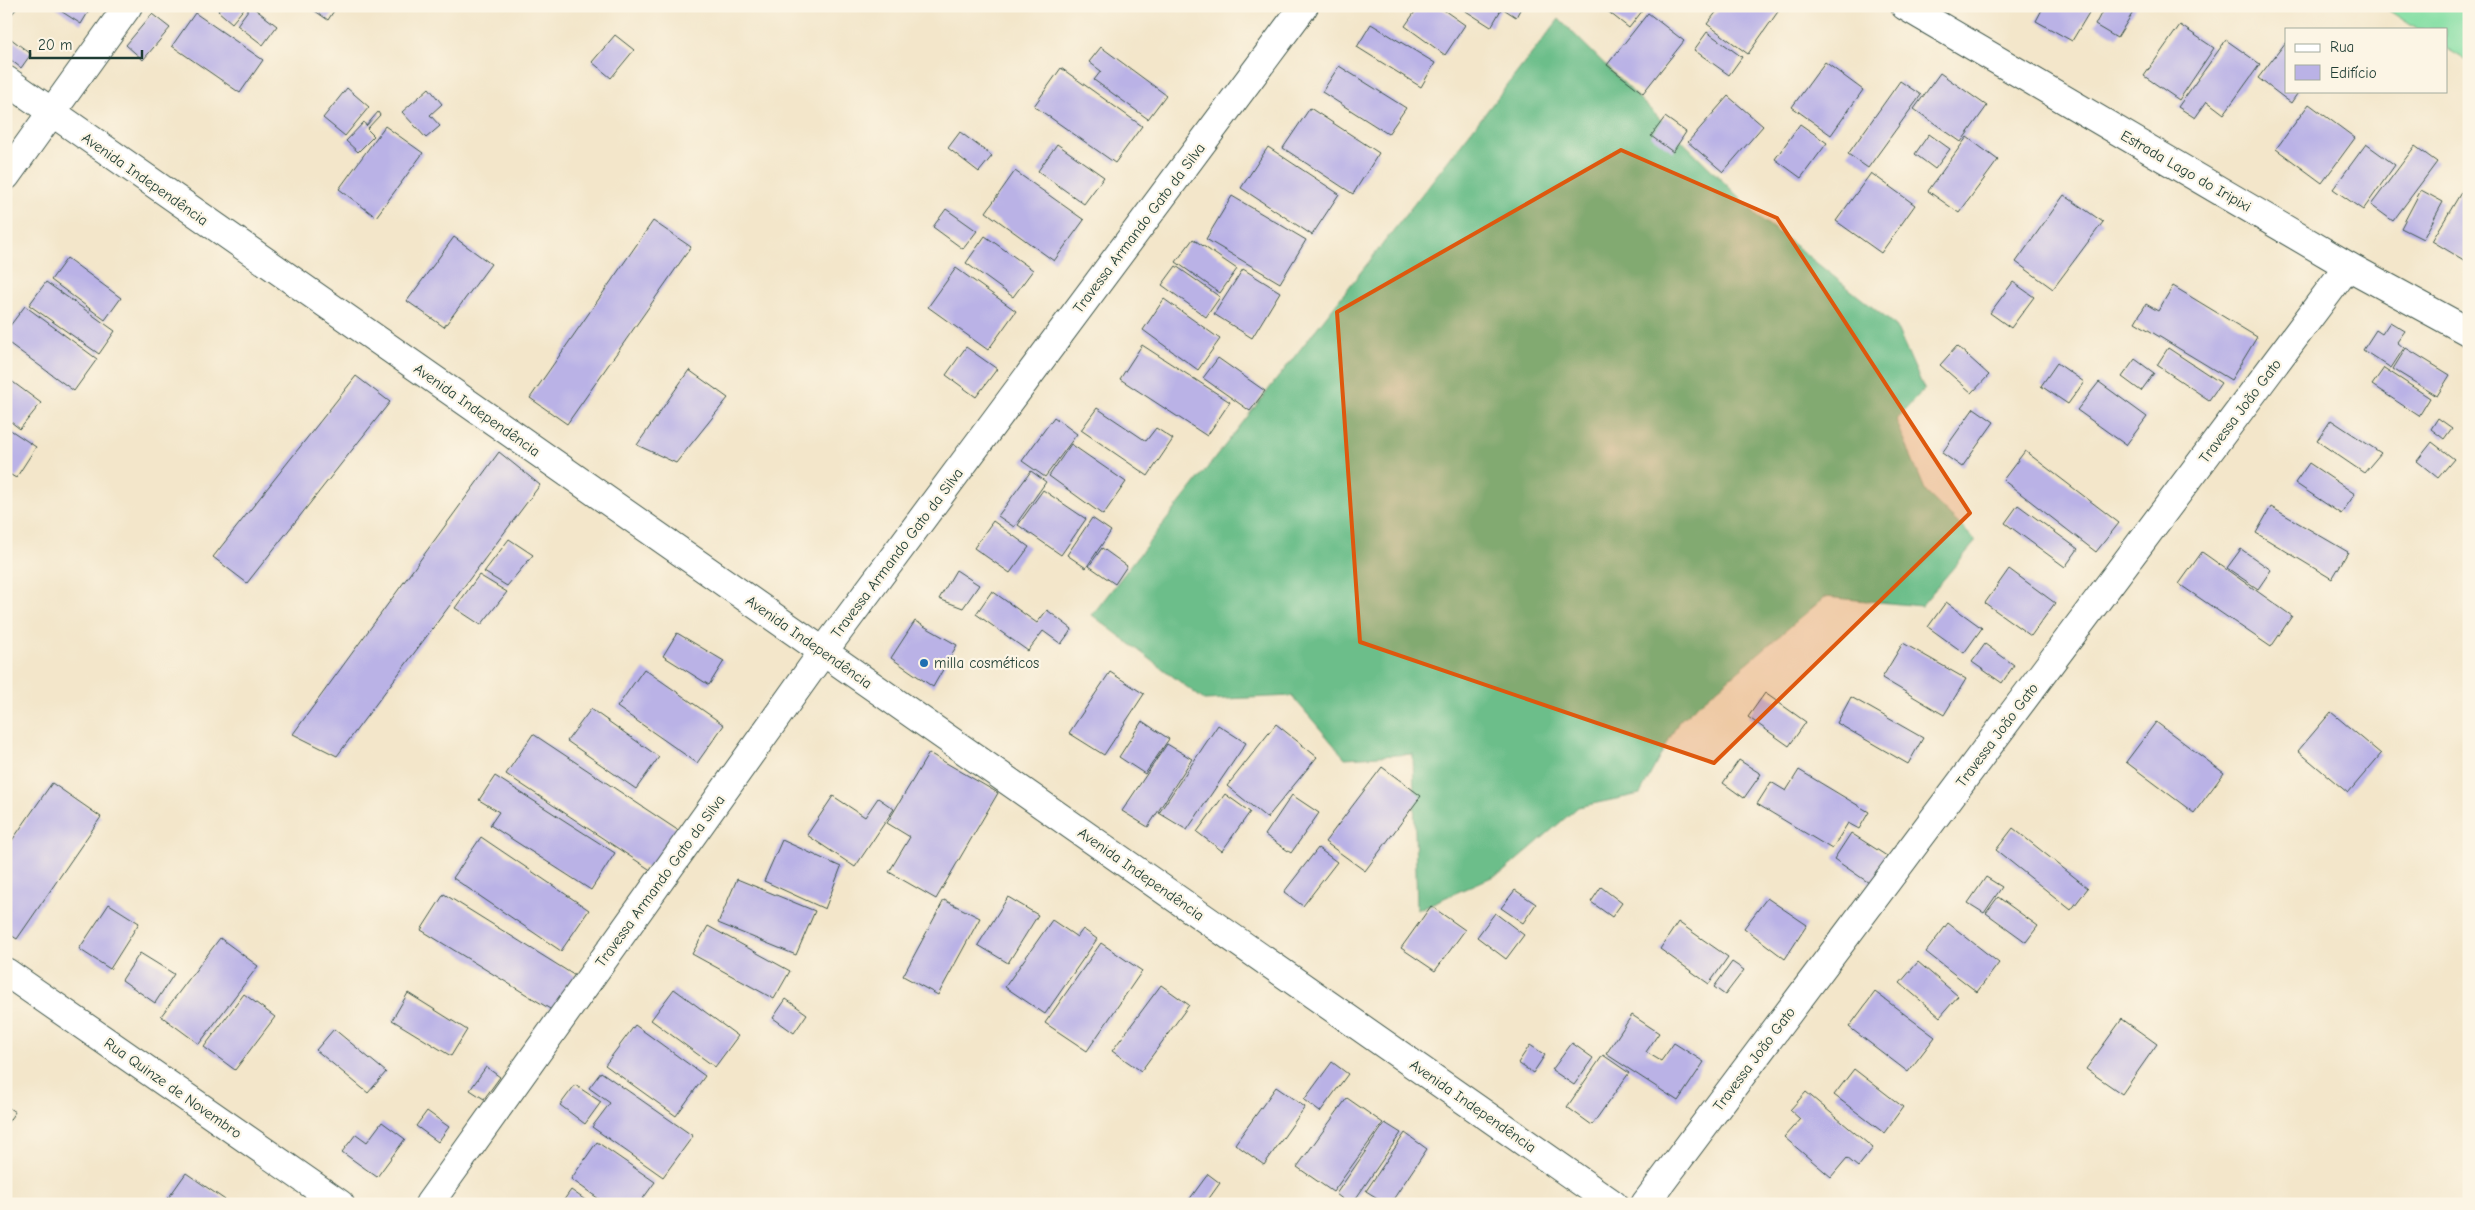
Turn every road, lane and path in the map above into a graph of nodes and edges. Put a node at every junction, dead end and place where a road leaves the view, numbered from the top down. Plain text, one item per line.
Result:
1 (128, 6) edge
2 (1304, 6) edge
3 (1905, 6) edge
4 (6, 80) edge
5 (51, 113) junction
6 (6, 176) edge
7 (2348, 266) junction
8 (2469, 332) edge
9 (823, 652) junction
10 (6, 972) edge
11 (340, 1204) edge
12 (429, 1204) edge
13 (1613, 1204) edge
14 (1645, 1204) edge

1 - 5 street
2 - 9 street, Travessa Armando Gato da Silva
3 - 7 street, Estrada Lago do Iripixi
4 - 5 street, Avenida Independência
5 - 6 street
5 - 9 street, Avenida Independência
7 - 8 street, Estrada Lago do Iripixi
7 - 14 street, Travessa João Gato
9 - 12 street, Travessa Armando Gato da Silva
9 - 13 street, Avenida Independência
10 - 11 street, Rua Quinze de Novembro

